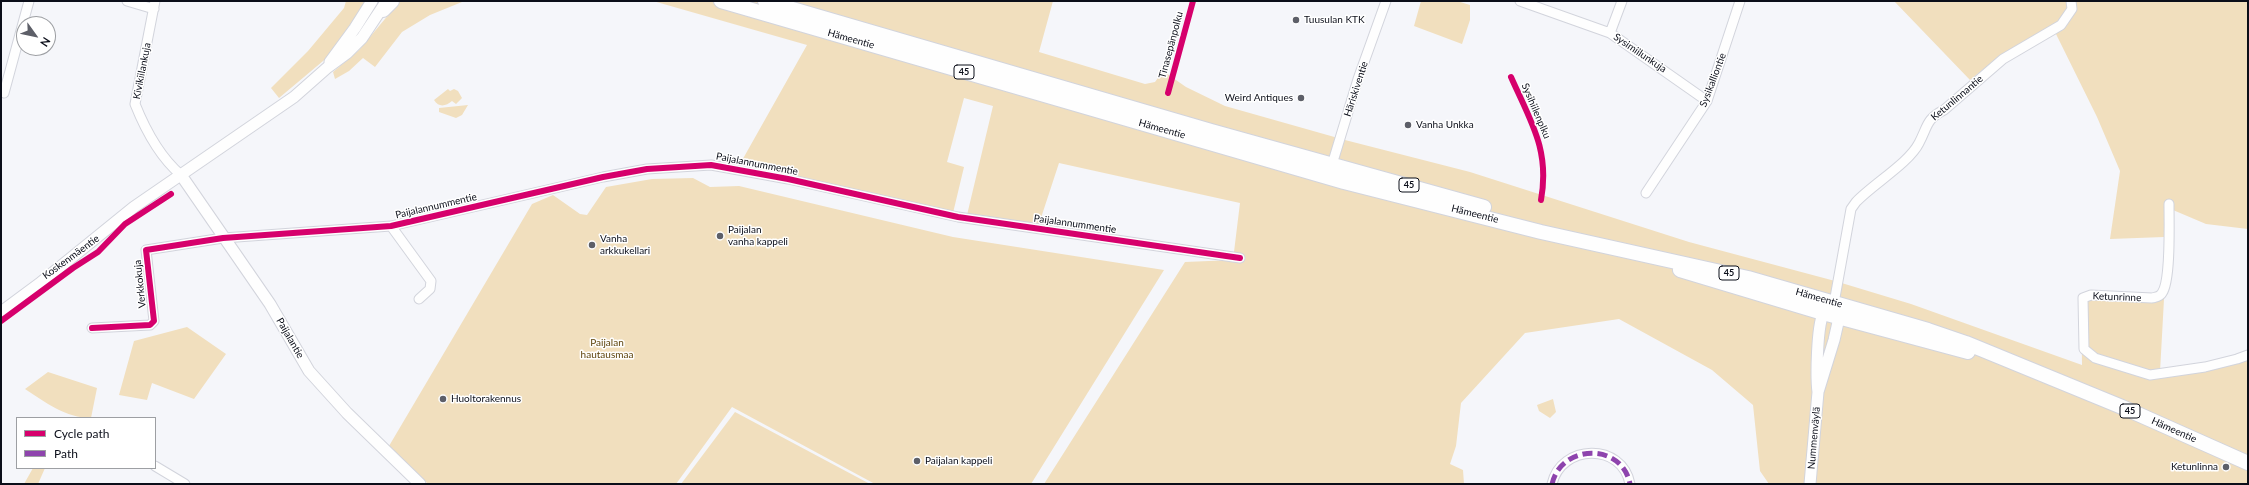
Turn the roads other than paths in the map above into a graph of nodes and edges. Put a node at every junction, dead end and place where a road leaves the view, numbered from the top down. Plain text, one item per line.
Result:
1 (29, 1) edge
2 (127, 1) edge
3 (372, 1) edge
4 (721, 1) edge
5 (765, 1) edge
6 (1386, 1) edge
7 (1520, 1) edge
8 (1622, 1) edge
9 (1740, 1) edge
10 (2071, 1) edge
11 (387, 4) edge
12 (155, 5) edge
13 (1610, 32) junction
14 (328, 67) junction
15 (4, 93) dead end
16 (1707, 100) junction
17 (1332, 163) junction
18 (181, 175) junction
19 (1328, 177) junction
20 (1646, 193) dead end
21 (2169, 204) dead end
22 (391, 226) junction
23 (223, 238) junction
24 (1607, 245) junction
25 (1622, 249) junction
26 (1240, 258) dead end
27 (419, 299) dead end
28 (1834, 303) junction
29 (1, 312) edge
30 (1823, 313) junction
31 (1839, 318) junction
32 (92, 328) dead end
33 (2248, 354) edge
34 (2011, 362) junction
35 (1818, 392) junction
36 (2248, 464) edge
37 (156, 467) edge
38 (185, 484) edge
39 (420, 484) edge
40 (1552, 484) edge
41 (1630, 484) edge
42 (1810, 484) edge

1 - 15 street
2 - 12 street
3 - 14 street, Koskenmäentie
4 - 19 main road, Hämeentie / 45
5 - 17 main road, Hämeentie / 45
6 - 17 street, Häriskiventie
7 - 13 street, Sysimiilunkuja
8 - 13 street
9 - 16 street, Sysikalliontie
10 - 28 street, Ketunlinnantie
11 - 14 street, Koskenmäentie
12 - 18 street, Kivikiilankuja
13 - 16 street, Sysimiilunkuja
14 - 18 street, Koskenmäentie
16 - 20 street, Sysikalliontie
17 - 19 street, Häriskiventie
17 - 24 main road, Hämeentie / 45
18 - 23 street, Paijalantie
18 - 29 street, Koskenmäentie
19 - 24 main road, Hämeentie / 45
21 - 33 street, Ketunrinne
22 - 23 street, Paijalannummentie
22 - 26 street, Paijalannummentie
22 - 27 street
23 - 32 street, Verkkokuja
23 - 39 street, Paijalantie
24 - 25 main road, Hämeentie / 45
25 - 28 main road, Hämeentie / 45
25 - 30 main road, Hämeentie / 45
28 - 30 street
28 - 31 street
28 - 34 main road, Hämeentie / 45
30 - 31 main road, Hämeentie / 45
30 - 35 street, Nummenväylä
31 - 34 main road, Hämeentie / 45
31 - 35 street, Nummenväylä
34 - 36 main road, Hämeentie / 45
35 - 42 street, Nummenväylä
37 - 38 street
40 - 41 street

